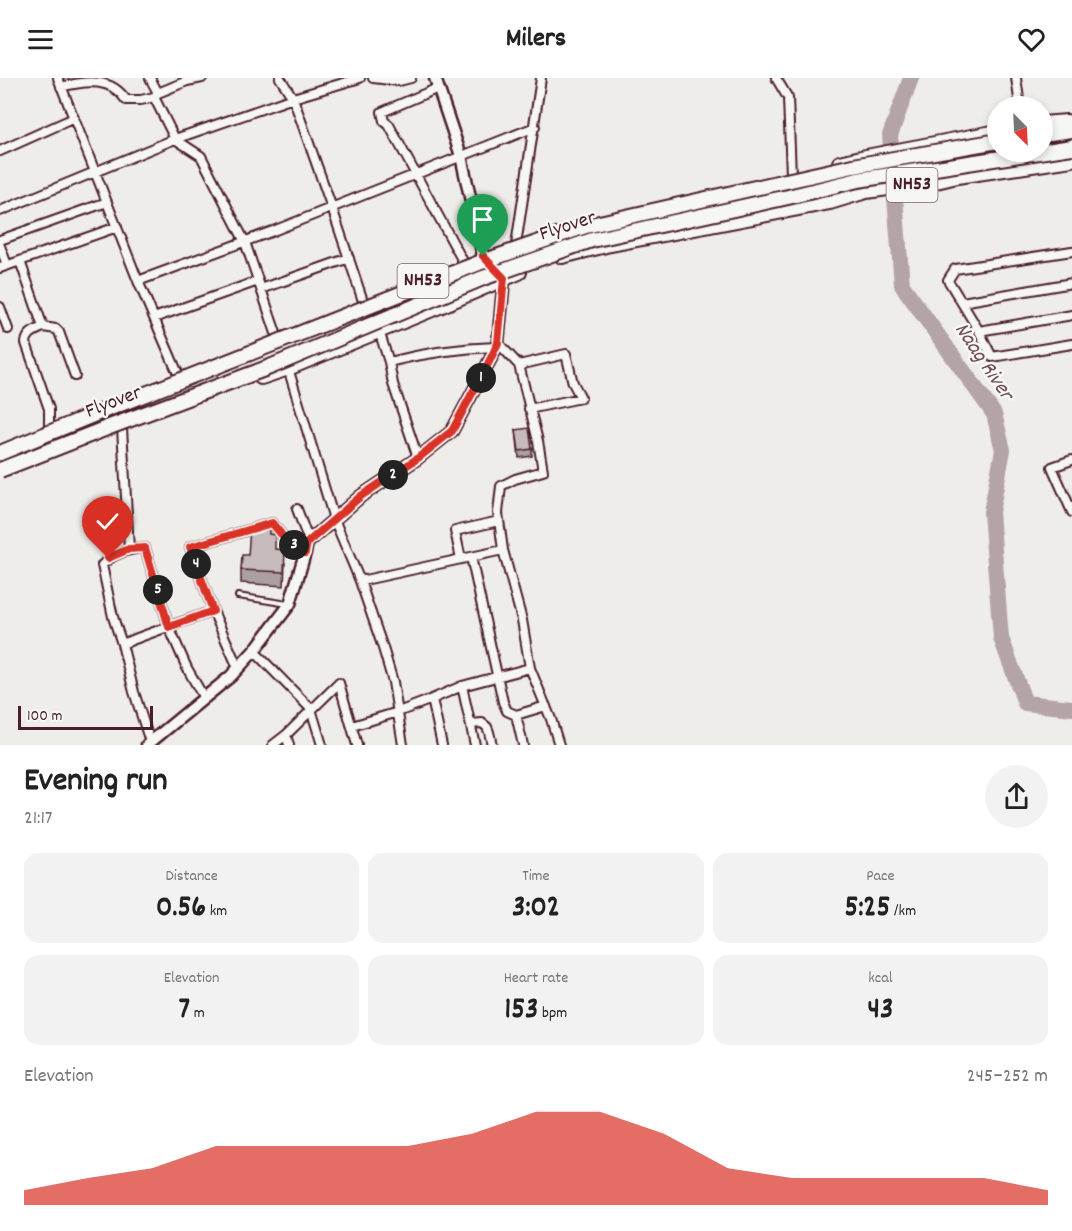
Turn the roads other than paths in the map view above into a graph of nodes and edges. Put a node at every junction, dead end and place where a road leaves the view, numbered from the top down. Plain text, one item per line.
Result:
1 (58, 78) edge
2 (150, 78) edge
3 (202, 78) edge
4 (280, 78) edge
5 (360, 78) edge
6 (373, 78) edge
7 (411, 78) edge
8 (541, 78) edge
9 (776, 78) edge
10 (1016, 78) edge
11 (437, 83) edge
12 (61, 87) junction
13 (156, 95) junction
14 (1019, 96) edge
15 (293, 98) junction
16 (74, 118) junction
17 (1072, 122) edge
18 (1053, 123) edge
19 (535, 127) junction
20 (1072, 130) edge
21 (1053, 133) edge
22 (987, 134) edge
23 (175, 139) junction
24 (987, 143) edge
25 (1072, 147) edge
26 (0, 151) edge
27 (461, 156) junction
28 (861, 158) junction
29 (1072, 159) edge
30 (95, 172) junction
31 (415, 175) junction
32 (791, 175) junction
33 (866, 191) junction
34 (107, 202) junction
35 (332, 207) junction
36 (0, 211) edge
37 (117, 227) junction
38 (0, 240) edge
39 (245, 242) junction
40 (516, 245) junction
41 (0, 246) edge
42 (1072, 251) edge
43 (483, 256) junction
44 (349, 258) junction
45 (20, 261) junction
46 (465, 265) junction
47 (3, 267) edge
48 (504, 278) junction
49 (138, 281) junction
50 (1072, 283) edge
51 (259, 285) junction
52 (380, 297) junction
53 (962, 302) junction
54 (364, 304) junction
55 (0, 307) edge
56 (1072, 315) edge
57 (154, 318) junction
58 (43, 327) junction
59 (385, 328) junction
60 (8, 329) dead end
61 (979, 331) junction
62 (278, 339) junction
63 (497, 345) junction
64 (1072, 345) edge
65 (389, 362) junction
66 (519, 364) junction
67 (288, 368) junction
68 (75, 376) dead end
69 (179, 376) junction
70 (188, 402) junction
71 (529, 409) junction
72 (122, 428) junction
73 (49, 431) junction
74 (0, 452) edge
75 (418, 458) junction
76 (1072, 460) edge
77 (0, 470) edge
78 (0, 475) edge
79 (297, 509) dead end
80 (1072, 512) edge
81 (334, 519) junction
82 (499, 521) junction
83 (313, 537) junction
84 (129, 549) junction
85 (503, 550) junction
86 (305, 553) junction
87 (471, 557) junction
88 (461, 559) junction
89 (360, 581) junction
90 (238, 596) dead end
91 (290, 604) junction
92 (213, 611) junction
93 (169, 627) junction
94 (122, 644) junction
95 (254, 651) junction
96 (238, 668) junction
97 (530, 668) junction
98 (497, 678) junction
99 (462, 686) junction
100 (204, 698) junction
101 (432, 699) junction
102 (546, 706) junction
103 (311, 709) junction
104 (398, 712) junction
105 (516, 715) junction
106 (471, 724) junction
107 (352, 726) junction
108 (286, 735) junction
109 (149, 743) edge
110 (273, 745) edge
111 (289, 745) edge
112 (322, 745) edge
113 (357, 745) edge
114 (403, 745) edge
115 (442, 745) edge
116 (475, 745) edge
117 (492, 745) edge
118 (523, 745) edge
119 (559, 745) edge

1 - 12 street
2 - 13 street
3 - 13 street
4 - 15 street
5 - 15 street
6 - 7 street
8 - 19 street
9 - 32 street
10 - 14 street
11 - 27 street
11 - 31 street
12 - 13 street
12 - 16 street
13 - 23 street
15 - 23 street
15 - 35 street
16 - 26 street
16 - 30 street
17 - 18 highway
19 - 27 street
19 - 40 street
20 - 21 highway
22 - 28 highway, NH53
23 - 30 street
23 - 39 street
24 - 74 highway, Flyover / NH53, bridge
25 - 77 highway, Flyover / NH53, bridge
27 - 31 street
27 - 43 street
28 - 32 highway, NH53
28 - 33 highway
29 - 33 highway, NH53
30 - 34 street
30 - 36 street
31 - 35 street
31 - 46 street
32 - 40 highway, NH53
33 - 48 highway, NH53
34 - 37 street
34 - 38 street
35 - 39 street
35 - 44 street
37 - 45 street
37 - 49 street
39 - 49 street
39 - 51 street
40 - 43 highway, NH53
41 - 47 street
42 - 53 street
43 - 46 highway, NH53
43 - 48 street
44 - 51 street
44 - 54 street
45 - 47 street
45 - 58 street
46 - 52 highway, NH53
48 - 59 highway, NH53
48 - 63 street
49 - 57 street
50 - 53 street
51 - 57 street
51 - 62 street
52 - 54 highway, NH53
52 - 59 highway
53 - 61 street
54 - 62 highway, NH53
55 - 60 street
56 - 61 street
57 - 69 street
58 - 68 street
58 - 73 street
59 - 65 street
59 - 67 highway, NH53
61 - 64 street
62 - 69 highway, NH53
63 - 65 street
63 - 66 street
63 - 75 street
65 - 75 street
66 - 71 street
66 - 71 street
67 - 70 highway, NH53
67 - 81 street
69 - 70 highway
69 - 73 highway, NH53
70 - 72 highway, NH53
71 - 82 street
72 - 78 highway, NH53
72 - 84 street
73 - 74 highway, NH53
75 - 81 street
76 - 80 street
79 - 83 street
81 - 83 street
81 - 89 street
82 - 85 street
82 - 88 street
83 - 86 street
84 - 93 street
84 - 94 street
85 - 87 street
85 - 97 street
86 - 91 street
86 - 92 street
87 - 88 street
87 - 98 street
88 - 89 street
89 - 104 street
90 - 91 lane
91 - 95 street
92 - 93 street
92 - 96 street
93 - 94 street
93 - 100 street
94 - 109 street
95 - 96 street
95 - 103 street
96 - 100 street
97 - 98 street
97 - 102 street
98 - 99 street
98 - 105 street
99 - 101 street
99 - 106 street
100 - 109 street
101 - 104 street
101 - 115 street
102 - 105 street
102 - 119 street
103 - 107 street
103 - 108 street
103 - 112 street
104 - 107 street
104 - 114 street
105 - 118 street
106 - 116 street
106 - 117 street
107 - 113 street
108 - 110 street
108 - 111 street

